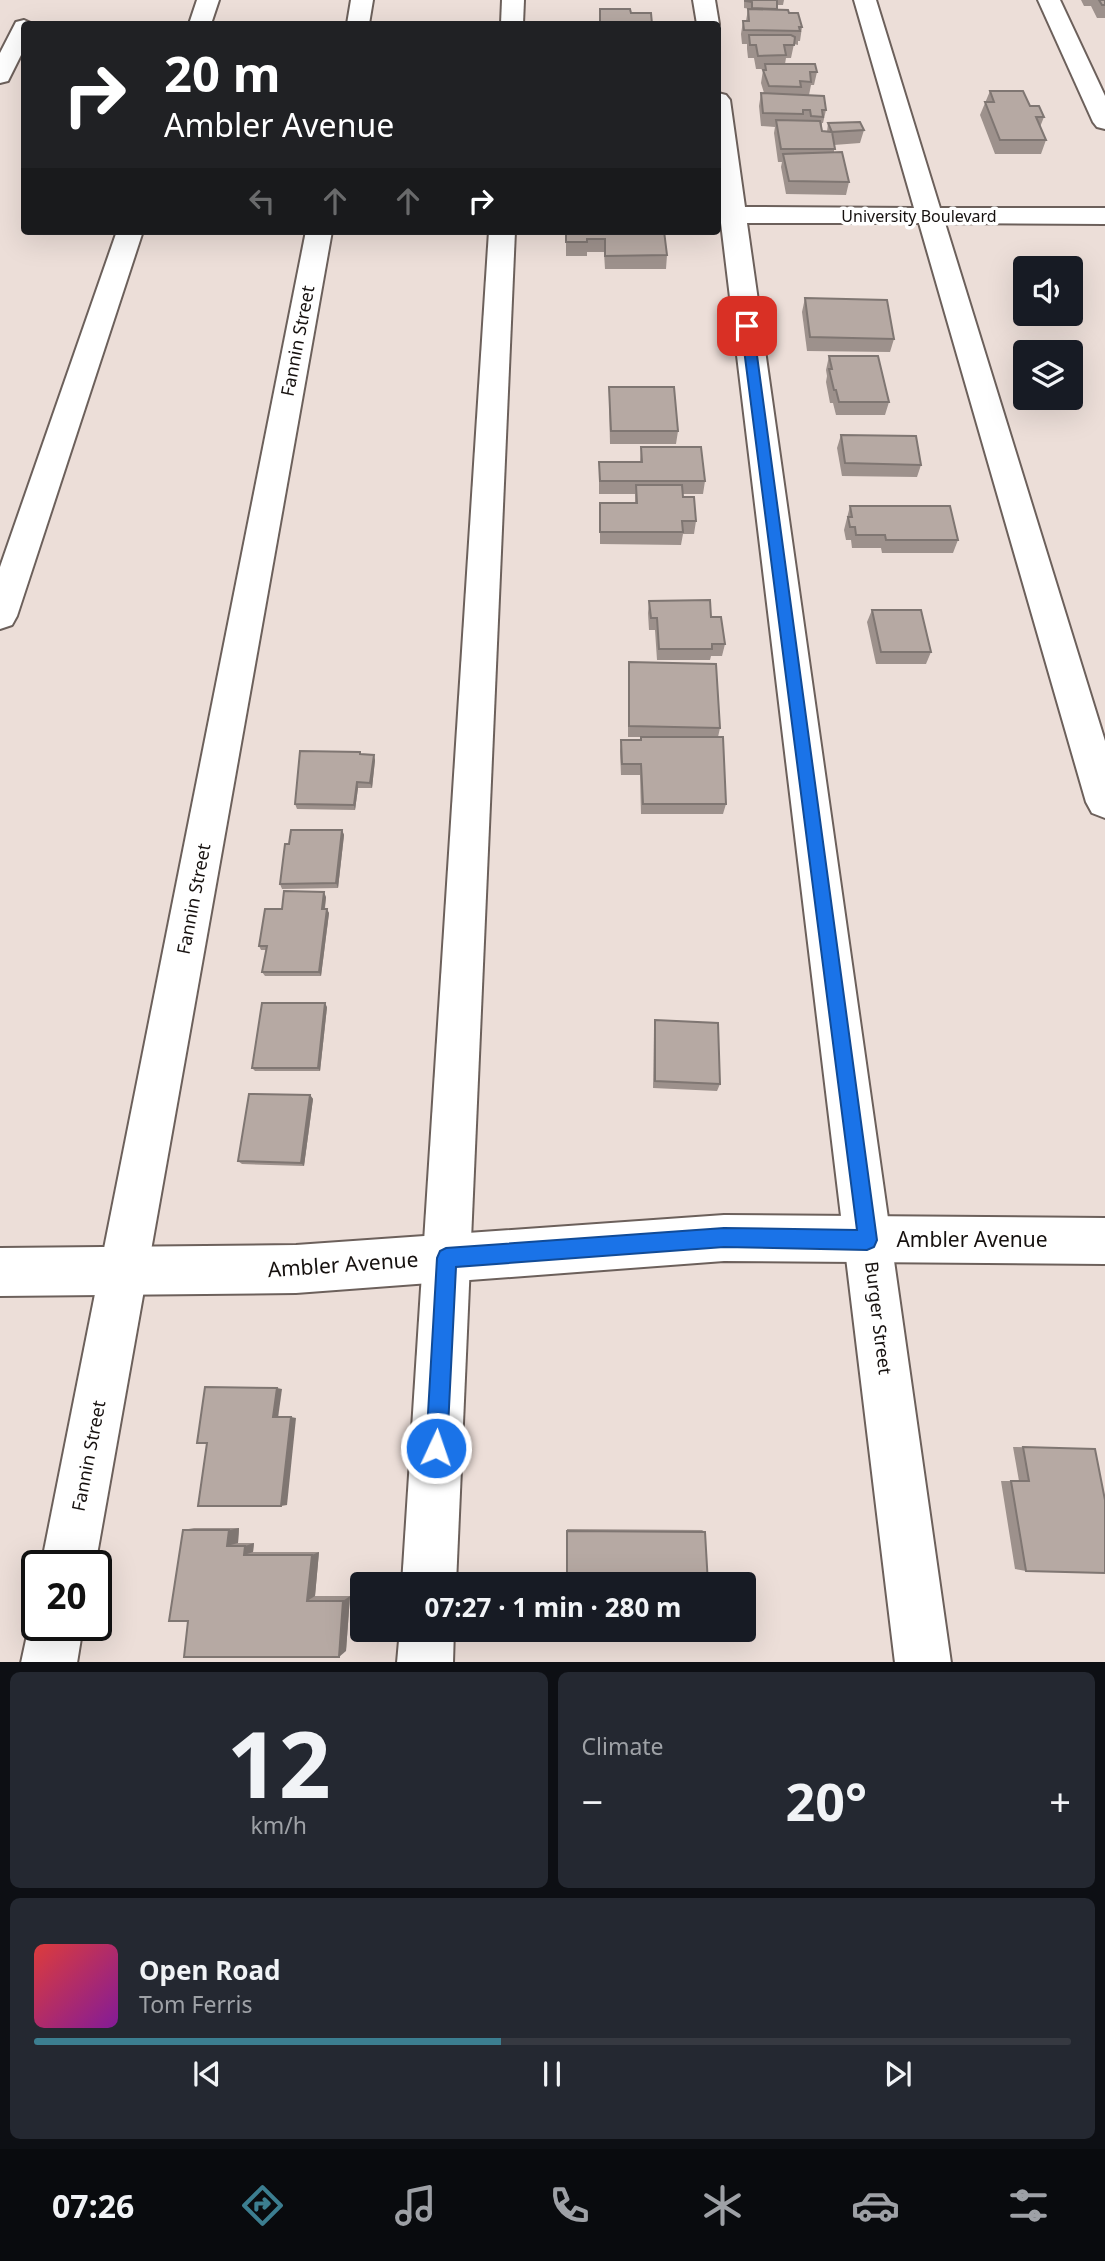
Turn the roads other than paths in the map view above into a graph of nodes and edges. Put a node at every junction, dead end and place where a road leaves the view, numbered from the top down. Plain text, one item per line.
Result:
1 (208, 0) edge
2 (362, 0) edge
3 (513, 0) edge
4 (704, 0) edge
5 (864, 0) edge
6 (1049, 0) edge
7 (201, 21) edge
8 (358, 21) edge
9 (512, 21) edge
10 (708, 21) edge
11 (21, 35) edge
12 (0, 76) edge
13 (1105, 122) edge
14 (721, 150) edge
15 (725, 216) edge
16 (930, 216) junction
17 (1105, 216) edge
18 (129, 235) edge
19 (318, 235) edge
20 (502, 235) edge
21 (0, 616) edge
22 (1105, 802) edge
23 (867, 1240) junction
24 (1105, 1241) edge
25 (446, 1258) junction
26 (0, 1272) edge
27 (123, 1273) junction
28 (71, 1550) edge
29 (430, 1572) edge
30 (53, 1641) edge
31 (426, 1642) edge
32 (49, 1662) edge
33 (425, 1662) edge
34 (923, 1662) edge

1 - 7 street
2 - 8 street
3 - 9 street
4 - 10 street
5 - 16 street
6 - 13 street
11 - 12 street
14 - 15 street, Burger Street
15 - 16 street, University Boulevard
15 - 23 street, Burger Street
16 - 17 street, University Boulevard
16 - 22 street
18 - 21 street
19 - 27 street, Fannin Street
20 - 25 street
23 - 24 street, Ambler Avenue
23 - 25 street, Ambler Avenue
23 - 34 street, Burger Street
25 - 27 street, Ambler Avenue
25 - 29 street
26 - 27 street, Ambler Avenue
27 - 28 street, Fannin Street
30 - 32 street
31 - 33 street

